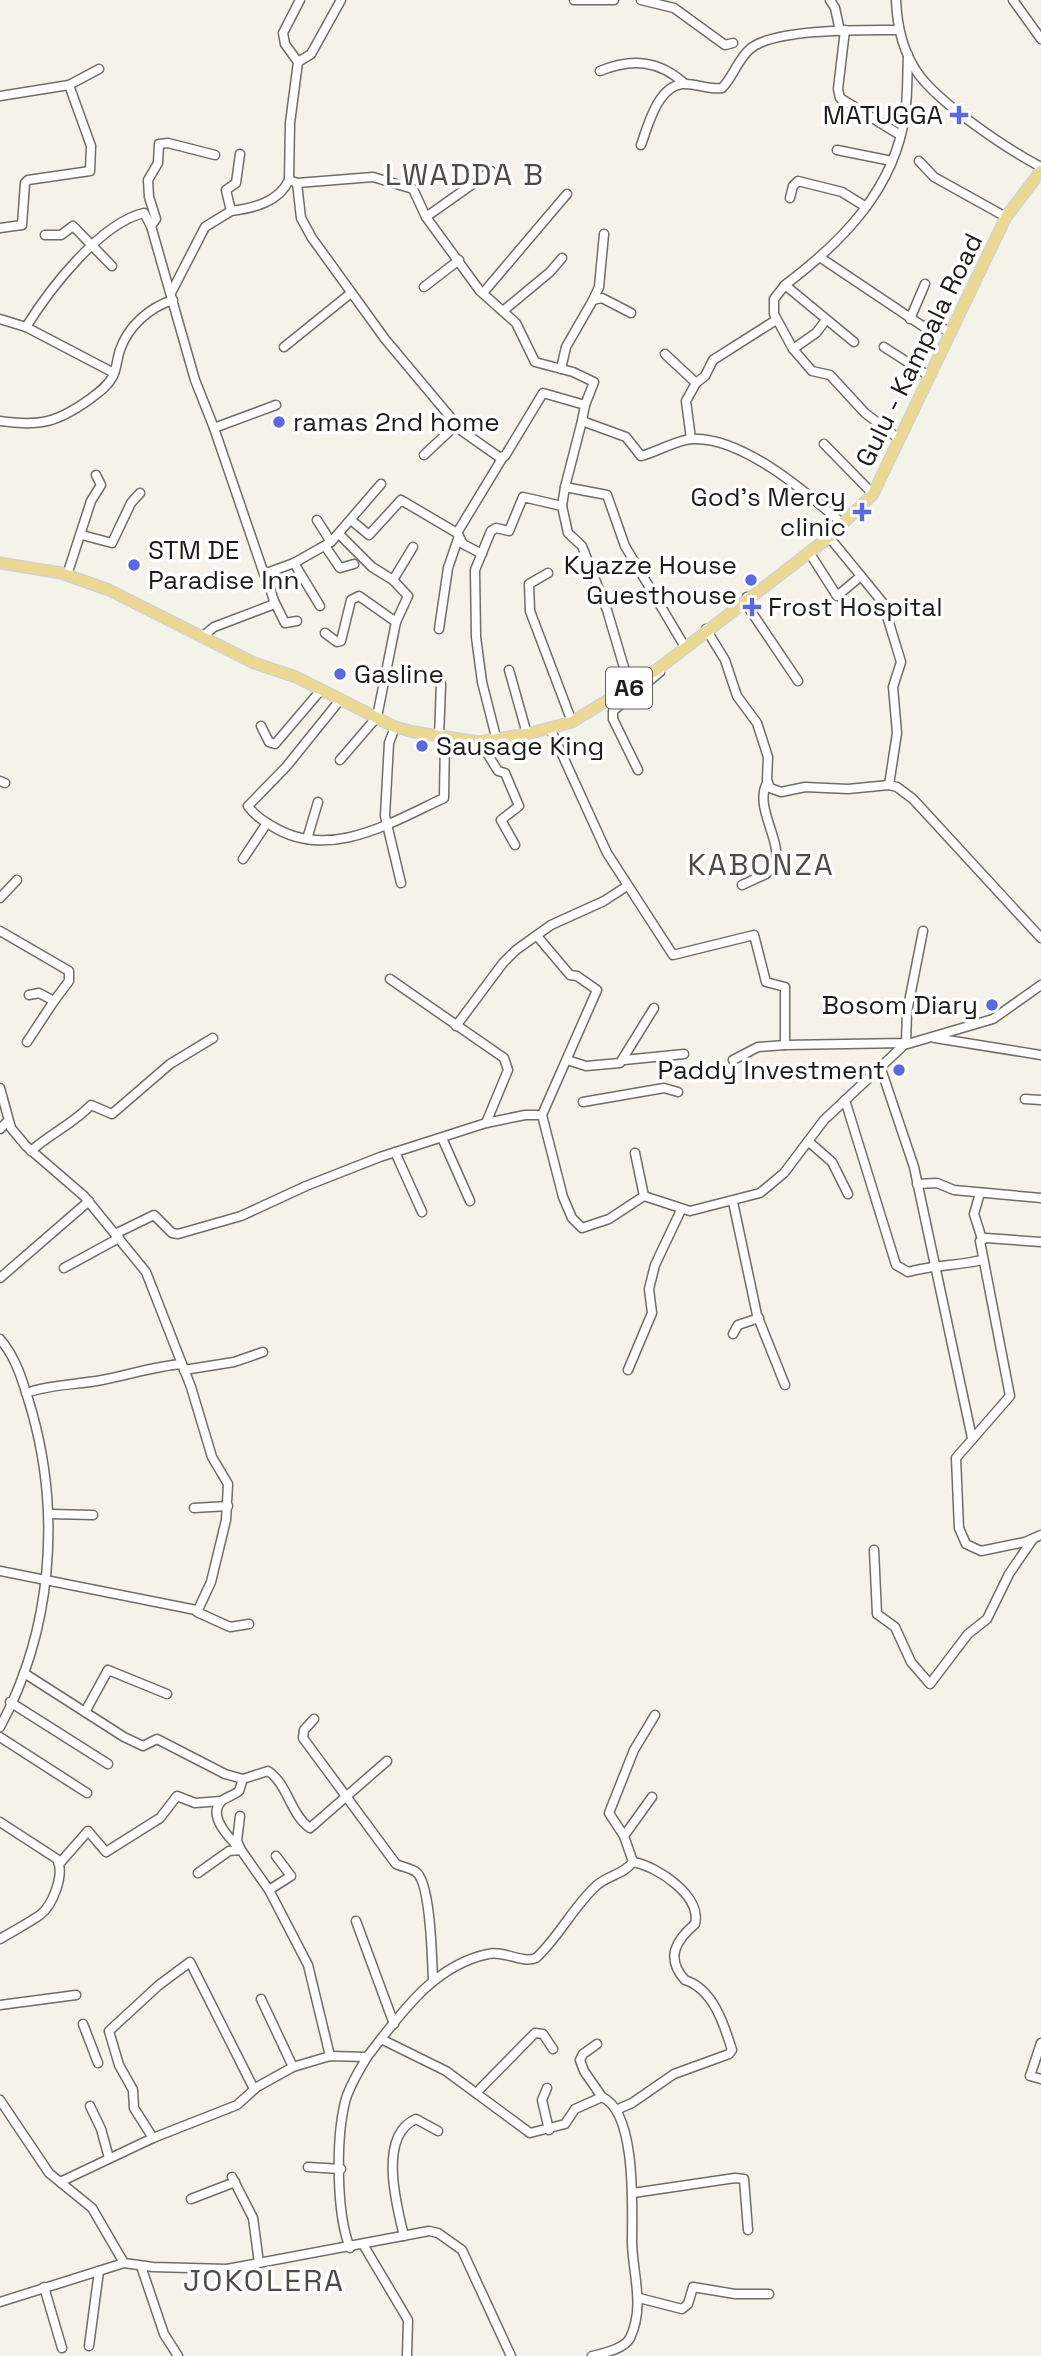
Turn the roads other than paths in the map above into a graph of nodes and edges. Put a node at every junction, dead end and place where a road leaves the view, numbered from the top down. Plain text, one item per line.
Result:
1 (300, 0) edge
2 (341, 0) edge
3 (574, 0) edge
4 (614, 0) edge
5 (641, 0) edge
6 (830, 0) edge
7 (896, 0) edge
8 (1013, 0) edge
9 (601, 1) edge
10 (842, 30) junction
11 (899, 30) junction
12 (1041, 39) edge
13 (733, 43) dead end
14 (908, 55) junction
15 (298, 62) junction
16 (99, 69) dead end
17 (600, 71) dead end
18 (685, 84) junction
19 (69, 85) junction
20 (0, 96) edge
21 (900, 135) junction
22 (641, 145) dead end
23 (837, 150) dead end
24 (240, 154) dead end
25 (215, 155) dead end
26 (892, 161) junction
27 (919, 161) dead end
28 (1041, 169) edge
29 (491, 171) dead end
30 (293, 181) junction
31 (567, 194) dead end
32 (790, 198) dead end
33 (866, 207) junction
34 (231, 211) junction
35 (426, 217) junction
36 (1006, 217) junction
37 (151, 226) junction
38 (0, 228) edge
39 (604, 234) dead end
40 (45, 235) dead end
41 (91, 246) junction
42 (562, 258) dead end
43 (821, 258) junction
44 (458, 260) junction
45 (112, 266) dead end
46 (925, 284) dead end
47 (785, 285) junction
48 (425, 286) dead end
49 (351, 293) junction
50 (483, 293) junction
51 (172, 296) junction
52 (593, 300) junction
53 (503, 310) junction
54 (631, 313) dead end
55 (0, 319) edge
56 (910, 319) junction
57 (776, 320) junction
58 (826, 320) junction
59 (26, 327) junction
60 (951, 333) junction
61 (854, 342) dead end
62 (284, 347) dead end
63 (884, 347) dead end
64 (793, 349) junction
65 (665, 354) dead end
66 (561, 369) junction
67 (114, 373) junction
68 (929, 376) junction
69 (696, 383) junction
70 (276, 405) dead end
71 (584, 405) junction
72 (0, 421) edge
73 (582, 421) junction
74 (457, 424) junction
75 (214, 428) junction
76 (691, 439) junction
77 (899, 439) junction
78 (824, 444) dead end
79 (424, 455) dead end
80 (503, 457) junction
81 (96, 475) dead end
82 (381, 484) dead end
83 (565, 487) junction
84 (140, 493) dead end
85 (873, 494) junction
86 (562, 506) junction
87 (317, 520) dead end
88 (351, 520) junction
89 (843, 524) junction
90 (82, 535) junction
91 (340, 535) junction
92 (458, 535) junction
93 (829, 537) junction
94 (328, 544) junction
95 (413, 547) dead end
96 (808, 552) junction
97 (482, 554) junction
98 (0, 563) edge
99 (294, 563) junction
100 (355, 564) dead end
101 (548, 573) dead end
102 (67, 575) junction
103 (267, 575) junction
104 (860, 576) junction
105 (393, 580) junction
106 (747, 597) junction
107 (274, 601) junction
108 (320, 606) dead end
109 (297, 621) dead end
110 (396, 622) junction
111 (439, 629) dead end
112 (706, 629) junction
113 (325, 633) dead end
114 (203, 636) junction
115 (682, 649) junction
116 (509, 670) dead end
117 (798, 681) dead end
118 (441, 684) dead end
119 (631, 688) junction
120 (321, 690) junction
121 (341, 700) junction
122 (377, 717) junction
123 (572, 722) junction
124 (261, 726) dead end
125 (395, 727) junction
126 (550, 728) junction
127 (527, 734) junction
128 (442, 741) junction
129 (497, 741) junction
130 (340, 760) dead end
131 (638, 770) dead end
132 (767, 783) junction
133 (889, 785) junction
134 (318, 803) dead end
135 (267, 823) junction
136 (386, 825) junction
137 (307, 839) junction
138 (515, 845) dead end
139 (243, 859) dead end
140 (17, 880) dead end
141 (401, 883) dead end
142 (743, 885) dead end
143 (626, 886) junction
144 (0, 898) edge
145 (0, 931) edge
146 (923, 931) dead end
147 (537, 936) junction
148 (1041, 938) edge
149 (390, 979) dead end
150 (1041, 985) edge
151 (29, 995) dead end
152 (54, 1001) junction
153 (654, 1008) dead end
154 (456, 1026) junction
155 (932, 1037) junction
156 (213, 1038) dead end
157 (27, 1042) dead end
158 (906, 1043) junction
159 (785, 1045) junction
160 (684, 1054) dead end
161 (1041, 1055) edge
162 (567, 1060) junction
163 (624, 1060) junction
164 (733, 1060) dead end
165 (880, 1066) junction
166 (0, 1088) edge
167 (678, 1092) dead end
168 (1025, 1099) dead end
169 (845, 1100) junction
170 (1041, 1100) edge
171 (583, 1102) dead end
172 (542, 1115) junction
173 (8, 1121) junction
174 (486, 1123) junction
175 (0, 1129) edge
176 (442, 1138) junction
177 (808, 1141) junction
178 (31, 1151) junction
179 (395, 1152) junction
180 (635, 1153) dead end
181 (917, 1184) junction
182 (980, 1193) junction
183 (848, 1194) dead end
184 (644, 1196) junction
185 (1041, 1198) edge
186 (89, 1201) junction
187 (470, 1201) dead end
188 (733, 1202) junction
189 (681, 1210) junction
190 (422, 1212) dead end
191 (117, 1236) junction
192 (982, 1239) junction
193 (1041, 1242) edge
194 (982, 1260) junction
195 (936, 1264) junction
196 (64, 1268) dead end
197 (0, 1278) edge
198 (759, 1318) junction
199 (733, 1334) dead end
200 (0, 1339) edge
201 (263, 1352) dead end
202 (183, 1367) junction
203 (628, 1370) dead end
204 (785, 1385) dead end
205 (26, 1393) junction
206 (972, 1438) junction
207 (228, 1506) junction
208 (194, 1508) dead end
209 (50, 1514) junction
210 (93, 1515) dead end
211 (1037, 1537) edge
212 (874, 1550) dead end
213 (0, 1571) edge
214 (196, 1610) junction
215 (249, 1624) dead end
216 (24, 1673) junction
217 (167, 1694) dead end
218 (10, 1702) junction
219 (85, 1712) junction
220 (655, 1715) dead end
221 (314, 1719) dead end
222 (0, 1727) edge
223 (0, 1737) edge
224 (387, 1761) dead end
225 (108, 1764) dead end
226 (243, 1779) junction
227 (87, 1793) dead end
228 (652, 1797) dead end
229 (346, 1798) junction
230 (221, 1801) junction
231 (240, 1816) dead end
232 (0, 1822) edge
233 (624, 1836) junction
234 (241, 1850) junction
235 (276, 1856) dead end
236 (633, 1862) junction
237 (60, 1864) junction
238 (198, 1873) dead end
239 (269, 1890) junction
240 (356, 1921) dead end
241 (0, 1939) edge
242 (433, 1980) junction
243 (204, 1986) dead end
244 (76, 1995) dead end
245 (261, 1999) dead end
246 (0, 2006) edge
247 (82, 2024) dead end
248 (394, 2024) junction
249 (222, 2032) dead end
250 (382, 2039) junction
251 (1041, 2043) edge
252 (597, 2044) dead end
253 (553, 2049) dead end
254 (330, 2056) junction
255 (366, 2057) junction
256 (98, 2063) dead end
257 (293, 2067) junction
258 (1041, 2079) edge
259 (547, 2088) dead end
260 (254, 2089) junction
261 (476, 2093) junction
262 (602, 2096) junction
263 (0, 2101) edge
264 (90, 2106) dead end
265 (616, 2110) junction
266 (549, 2130) junction
267 (438, 2131) dead end
268 (153, 2138) junction
269 (109, 2158) junction
270 (308, 2167) dead end
271 (341, 2169) junction
272 (60, 2182) junction
273 (633, 2193) junction
274 (191, 2199) dead end
275 (748, 2230) dead end
276 (404, 2236) junction
277 (364, 2246) junction
278 (350, 2248) junction
279 (124, 2263) junction
280 (259, 2263) junction
281 (141, 2266) junction
282 (99, 2271) junction
283 (44, 2287) junction
284 (769, 2294) dead end
285 (639, 2298) junction
286 (0, 2302) edge
287 (89, 2346) dead end
288 (62, 2348) dead end
289 (178, 2356) edge
290 (407, 2356) edge
291 (511, 2356) edge
292 (592, 2356) edge

1 - 15 street
2 - 15 street
3 - 9 street
4 - 9 street
5 - 13 street
6 - 10 street
7 - 11 street
8 - 12 street
10 - 11 street
10 - 18 street
10 - 21 street
11 - 14 street
14 - 21 street
14 - 28 street
15 - 30 street
16 - 19 street
17 - 18 street
18 - 22 street
19 - 20 street
19 - 38 street
21 - 26 street
23 - 26 street
24 - 34 street
25 - 37 street
26 - 33 street
27 - 36 street
28 - 36 main road, Gulu - Kampala Road / A6
29 - 35 street
30 - 34 street
30 - 35 street
30 - 49 street
31 - 50 street
32 - 33 street
33 - 43 street
34 - 51 street
35 - 44 street
36 - 60 main road, Gulu - Kampala Road / A6
37 - 41 street
37 - 51 street
39 - 52 street
40 - 41 street
41 - 45 street
41 - 59 street
42 - 53 street
43 - 47 street
43 - 56 street
44 - 48 street
44 - 50 street
46 - 56 street
47 - 57 street
47 - 58 street
49 - 62 street
49 - 74 street
50 - 53 street
51 - 67 street
51 - 75 street
52 - 54 street
52 - 66 street
53 - 66 street
55 - 59 street
56 - 60 street
57 - 64 street
57 - 69 street
58 - 61 street
58 - 64 street
59 - 67 street
60 - 68 main road, Gulu - Kampala Road / A6
63 - 68 street
64 - 77 street
65 - 69 street
66 - 71 street
67 - 72 street
68 - 77 main road, Gulu - Kampala Road / A6
69 - 76 street
70 - 75 street
71 - 73 street
71 - 80 street
73 - 76 street
73 - 83 street
74 - 79 street
74 - 80 street
75 - 103 street
76 - 89 street
77 - 85 main road, Gulu - Kampala Road / A6
78 - 85 street
80 - 92 street
81 - 90 street
82 - 88 street
83 - 86 street
83 - 115 street
84 - 90 street
85 - 89 main road, Gulu - Kampala Road / A6
86 - 97 street
86 - 119 street
87 - 94 street
88 - 91 street
88 - 92 street
89 - 93 main road, Gulu - Kampala Road / A6
90 - 102 street
91 - 94 street
91 - 105 street
92 - 97 street
92 - 111 street
93 - 96 main road, Gulu - Kampala Road / A6
93 - 104 street
94 - 99 street
94 - 100 street
95 - 105 street
96 - 104 street
96 - 106 main road, Gulu - Kampala Road / A6
97 - 129 street
98 - 102 main road, Gulu - Kampala Road / A6
99 - 103 street
99 - 108 street
101 - 123 street
102 - 114 main road, Gulu - Kampala Road / A6
103 - 107 street
104 - 133 street
105 - 110 street
106 - 112 main road, Gulu - Kampala Road / A6
106 - 117 street
107 - 109 street
107 - 114 street
110 - 113 street
110 - 122 street
112 - 115 main road, Gulu - Kampala Road / A6
112 - 132 street
114 - 120 main road, Gulu - Kampala Road / A6
115 - 119 main road, Gulu - Kampala Road / A6
115 - 131 street
116 - 127 street
118 - 128 street
119 - 123 main road, Gulu - Kampala Road / A6
120 - 121 main road, Gulu - Kampala Road / A6
120 - 124 street
121 - 122 main road, Gulu - Kampala Road / A6
121 - 135 street
122 - 125 main road, Gulu - Kampala Road / A6
122 - 130 street
123 - 126 main road, Gulu - Kampala Road / A6
125 - 128 main road, Gulu - Kampala Road / A6
125 - 136 street
126 - 127 main road, Gulu - Kampala Road / A6
126 - 143 street
127 - 129 main road, Gulu - Kampala Road / A6
128 - 129 main road, Gulu - Kampala Road / A6
128 - 136 street
128 - 138 street
132 - 133 street
132 - 142 street
133 - 148 street
134 - 137 street
135 - 137 street
135 - 139 street
136 - 137 street
136 - 141 street
140 - 144 street
143 - 147 street
143 - 159 street
145 - 152 street
146 - 158 street
147 - 154 street
147 - 162 street
149 - 154 street
150 - 155 street
151 - 152 street
152 - 157 street
153 - 163 street
154 - 174 street
155 - 158 street
155 - 161 street
156 - 178 street
158 - 159 street
158 - 165 street
159 - 164 street
160 - 163 street
162 - 163 street
162 - 172 street
165 - 169 street
165 - 181 street
166 - 173 street
167 - 171 street
168 - 170 street
169 - 177 street
169 - 195 street
172 - 174 street
172 - 184 street
173 - 175 street
173 - 178 street
174 - 176 street
176 - 179 street
176 - 187 street
177 - 183 street
177 - 188 street
178 - 186 street
179 - 190 street
179 - 191 street
180 - 184 street
181 - 182 street
181 - 195 street
182 - 185 street
182 - 192 street
184 - 189 street
186 - 191 street
186 - 197 street
188 - 189 street
188 - 198 street
189 - 203 street
191 - 196 street
191 - 202 street
192 - 193 street
192 - 194 street
194 - 195 street
194 - 206 street
195 - 206 street
198 - 199 street
198 - 204 street
200 - 205 street
201 - 202 street
202 - 205 street
202 - 207 street
205 - 209 street
206 - 211 street
207 - 208 street
207 - 214 street
209 - 210 street
209 - 216 street
211 - 212 street
213 - 214 street
214 - 215 street
216 - 218 street
216 - 219 street
217 - 219 street
218 - 222 street
218 - 225 street
219 - 226 street
220 - 233 street
221 - 229 street
223 - 227 street
224 - 229 street
226 - 229 street
226 - 230 street
228 - 233 street
229 - 242 street
230 - 234 street
230 - 237 street
231 - 234 street
232 - 237 street
233 - 236 street
234 - 238 street
234 - 239 street
235 - 239 street
236 - 242 street
236 - 265 street
237 - 241 street
239 - 254 street
240 - 248 street
242 - 248 street
243 - 249 street
244 - 246 street
245 - 257 street
247 - 256 street
248 - 250 street
250 - 255 street
250 - 261 street
251 - 258 street
252 - 262 street
253 - 261 street
254 - 255 street
254 - 257 street
255 - 271 street
257 - 260 street
259 - 266 street
260 - 268 street
260 - 268 street
261 - 266 street
262 - 265 street
262 - 266 street
263 - 272 street
264 - 269 street
265 - 273 street
267 - 276 street
268 - 269 street
269 - 272 street
270 - 271 street
271 - 278 street
272 - 279 street
273 - 275 street
273 - 285 street
274 - 280 street
276 - 277 street
276 - 291 street
277 - 278 street
277 - 290 street
278 - 280 street
279 - 281 street
279 - 282 street
280 - 281 street
281 - 289 street
282 - 283 street
282 - 287 street
283 - 286 street
283 - 288 street
284 - 285 street
285 - 292 street

